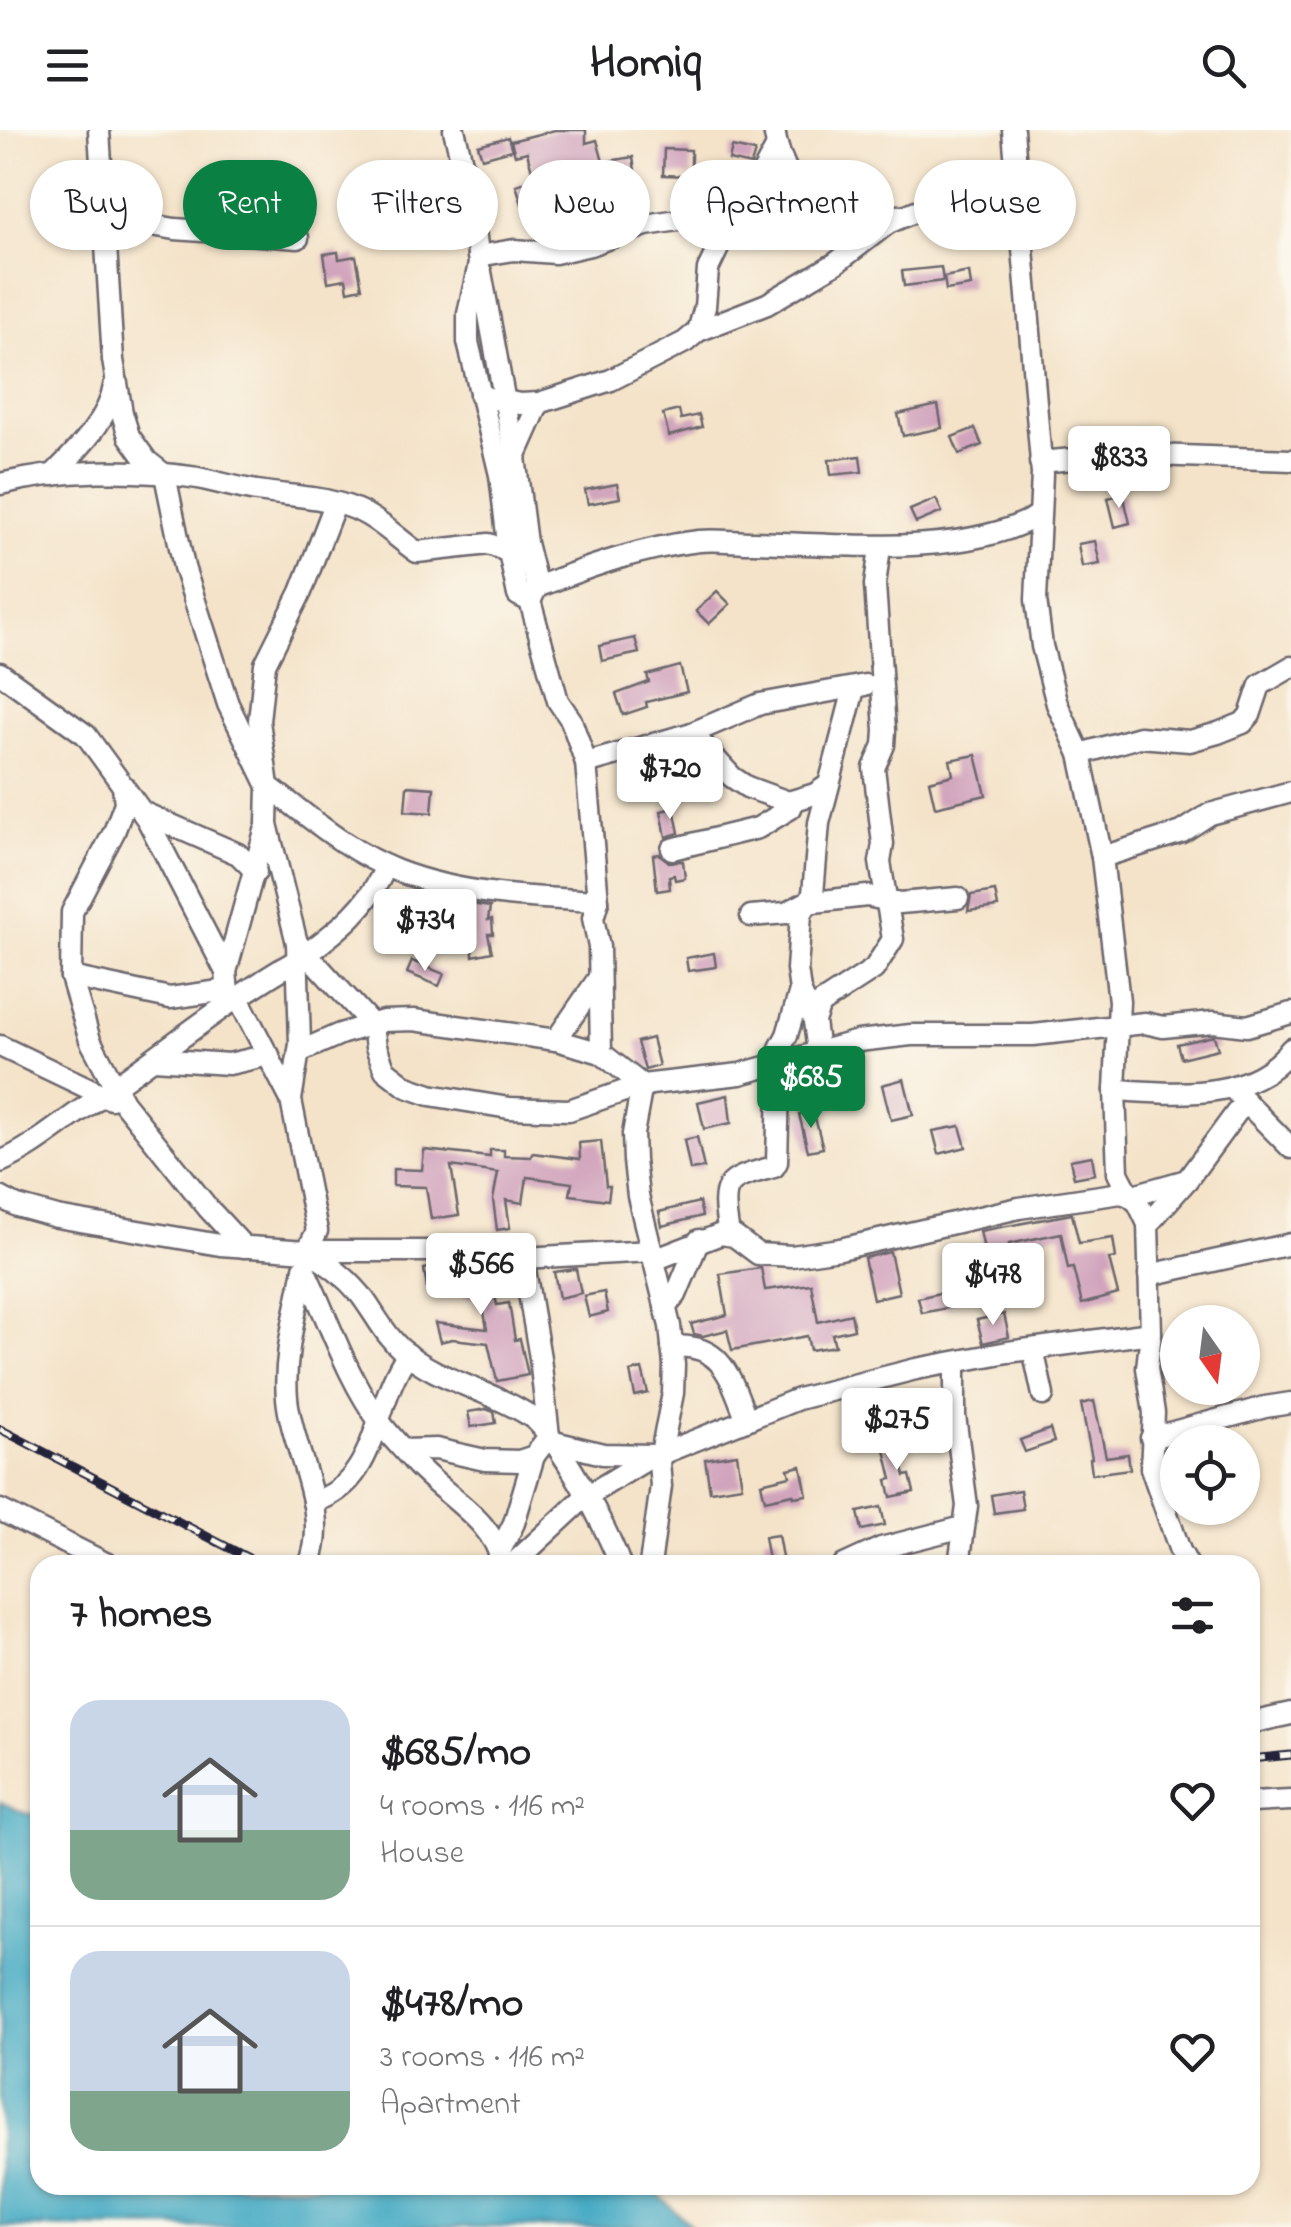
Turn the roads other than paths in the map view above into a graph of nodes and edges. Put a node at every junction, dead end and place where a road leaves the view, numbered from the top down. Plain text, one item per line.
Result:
1 (98, 130) edge
2 (454, 130) edge
3 (1013, 130) edge
4 (100, 160) edge
5 (1016, 160) edge
6 (914, 213) edge
7 (894, 216) edge
8 (904, 216) junction
9 (670, 221) edge
10 (107, 250) edge
11 (719, 250) edge
12 (1024, 250) edge
13 (478, 260) junction
14 (698, 331) junction
15 (116, 374) junction
16 (480, 396) junction
17 (504, 401) junction
18 (539, 403) junction
19 (515, 456) junction
20 (1291, 460) edge
21 (1040, 462) junction
22 (53, 475) junction
23 (166, 475) junction
24 (0, 484) edge
25 (334, 504) junction
26 (1039, 515) junction
27 (880, 547) junction
28 (509, 552) junction
29 (534, 594) junction
30 (1291, 667) edge
31 (0, 672) edge
32 (881, 680) junction
33 (854, 689) junction
34 (692, 733) junction
35 (1080, 754) junction
36 (586, 763) junction
37 (123, 786) junction
38 (268, 786) junction
39 (827, 786) junction
40 (1291, 792) edge
41 (790, 805) junction
42 (143, 812) junction
43 (267, 824) junction
44 (817, 846) junction
45 (672, 848) dead end
46 (1102, 857) junction
47 (386, 866) junction
48 (256, 872) junction
49 (886, 898) junction
50 (958, 898) dead end
51 (598, 901) junction
52 (805, 904) junction
53 (751, 916) dead end
54 (300, 952) junction
55 (70, 978) junction
56 (598, 979) junction
57 (230, 990) junction
58 (800, 991) junction
59 (1291, 1013) edge
60 (814, 1022) junction
61 (1116, 1025) junction
62 (373, 1026) junction
63 (556, 1040) junction
64 (0, 1046) edge
65 (299, 1051) junction
66 (818, 1052) junction
67 (1290, 1052) edge
68 (601, 1053) junction
69 (270, 1056) junction
70 (154, 1059) junction
71 (779, 1064) junction
72 (642, 1085) junction
73 (1115, 1090) junction
74 (114, 1094) junction
75 (1238, 1094) junction
76 (290, 1100) junction
77 (1281, 1127) edge
78 (1291, 1148) edge
79 (22, 1151) junction
80 (0, 1162) edge
81 (0, 1179) edge
82 (1187, 1180) junction
83 (1130, 1196) junction
84 (0, 1197) edge
85 (1148, 1224) junction
86 (729, 1234) junction
87 (699, 1240) junction
88 (1291, 1244) edge
89 (244, 1247) junction
90 (653, 1256) junction
91 (523, 1258) junction
92 (305, 1260) junction
93 (1150, 1275) junction
94 (665, 1307) junction
95 (1150, 1333) junction
96 (672, 1347) junction
97 (1033, 1349) junction
98 (408, 1354) junction
99 (954, 1363) junction
100 (1042, 1395) dead end
101 (1291, 1404) edge
102 (378, 1420) junction
103 (747, 1420) junction
104 (1151, 1438) junction
105 (550, 1439) junction
106 (404, 1450) junction
107 (661, 1455) junction
108 (534, 1456) junction
109 (585, 1497) junction
110 (312, 1502) junction
111 (0, 1510) edge
112 (964, 1527) junction
113 (89, 1555) edge
114 (311, 1555) edge
115 (502, 1555) edge
116 (506, 1555) edge
117 (511, 1555) edge
118 (617, 1555) edge
119 (651, 1555) edge
120 (866, 1555) edge
121 (960, 1555) edge
122 (1184, 1555) edge
123 (1291, 1800) edge
124 (1260, 1802) edge

1 - 4 street
2 - 13 street
3 - 5 street
6 - 8 street
7 - 8 street
8 - 14 street
9 - 13 street
10 - 15 street
11 - 14 street
12 - 21 street
13 - 16 street
13 - 17 street
14 - 18 street
15 - 22 street
15 - 23 street
16 - 17 street
16 - 28 street
17 - 18 street
17 - 19 street
18 - 19 street
19 - 29 street
20 - 21 street
21 - 26 street
22 - 23 street
22 - 24 street
23 - 25 street
23 - 38 street
25 - 28 street
25 - 38 street
26 - 27 street
26 - 35 street
27 - 29 street
27 - 32 street
28 - 29 street
29 - 36 street
30 - 35 street
31 - 37 street
32 - 33 street
32 - 49 street
33 - 34 street
33 - 39 street
34 - 36 street
34 - 41 street
35 - 46 street
36 - 51 street
37 - 42 street
37 - 55 street
38 - 43 street
38 - 47 street
39 - 41 street
39 - 44 street
40 - 46 street
41 - 44 street
41 - 45 street
42 - 48 street
42 - 57 street
43 - 48 street
43 - 54 street
44 - 52 street
46 - 61 street
47 - 51 street
47 - 54 street
48 - 57 street
49 - 50 street
49 - 52 street
49 - 60 street
51 - 56 street
52 - 53 street
52 - 58 street
54 - 57 street
54 - 62 street
54 - 65 street
55 - 57 street
55 - 74 street
56 - 63 street
56 - 68 street
57 - 69 street
57 - 70 street
58 - 60 street
58 - 71 street
59 - 61 street
60 - 66 street
61 - 66 street
61 - 73 street
62 - 63 street
62 - 65 street
62 - 72 street
63 - 68 street
64 - 74 street
65 - 69 street
65 - 76 street
66 - 71 street
67 - 75 street
68 - 72 street
69 - 70 street
69 - 76 street
70 - 74 street
71 - 72 street
71 - 86 street
72 - 90 street
73 - 75 street
73 - 83 street
74 - 79 street
74 - 89 street
75 - 77 street
75 - 82 street
76 - 92 street
77 - 78 street
79 - 80 street
79 - 81 street
82 - 83 street
82 - 85 street
83 - 85 street
83 - 86 street
84 - 89 street
85 - 93 street
86 - 87 street
87 - 90 street
87 - 94 street
88 - 93 street
89 - 92 street
90 - 91 street
90 - 94 street
91 - 92 street
91 - 105 street
92 - 98 street
92 - 102 street
92 - 110 street
93 - 95 street
94 - 96 street
95 - 97 street
95 - 104 street
96 - 103 street
96 - 107 street
97 - 99 street
97 - 100 street
98 - 102 street
98 - 105 street
99 - 103 street
99 - 112 street
101 - 104 street
102 - 106 street
102 - 110 street
103 - 107 street
104 - 122 street
105 - 107 street
105 - 108 street
105 - 109 street
106 - 108 street
106 - 115 street
107 - 109 street
107 - 119 street
108 - 116 street
109 - 117 street
109 - 118 street
110 - 114 street
111 - 113 street
112 - 120 street
112 - 121 street
123 - 124 street

